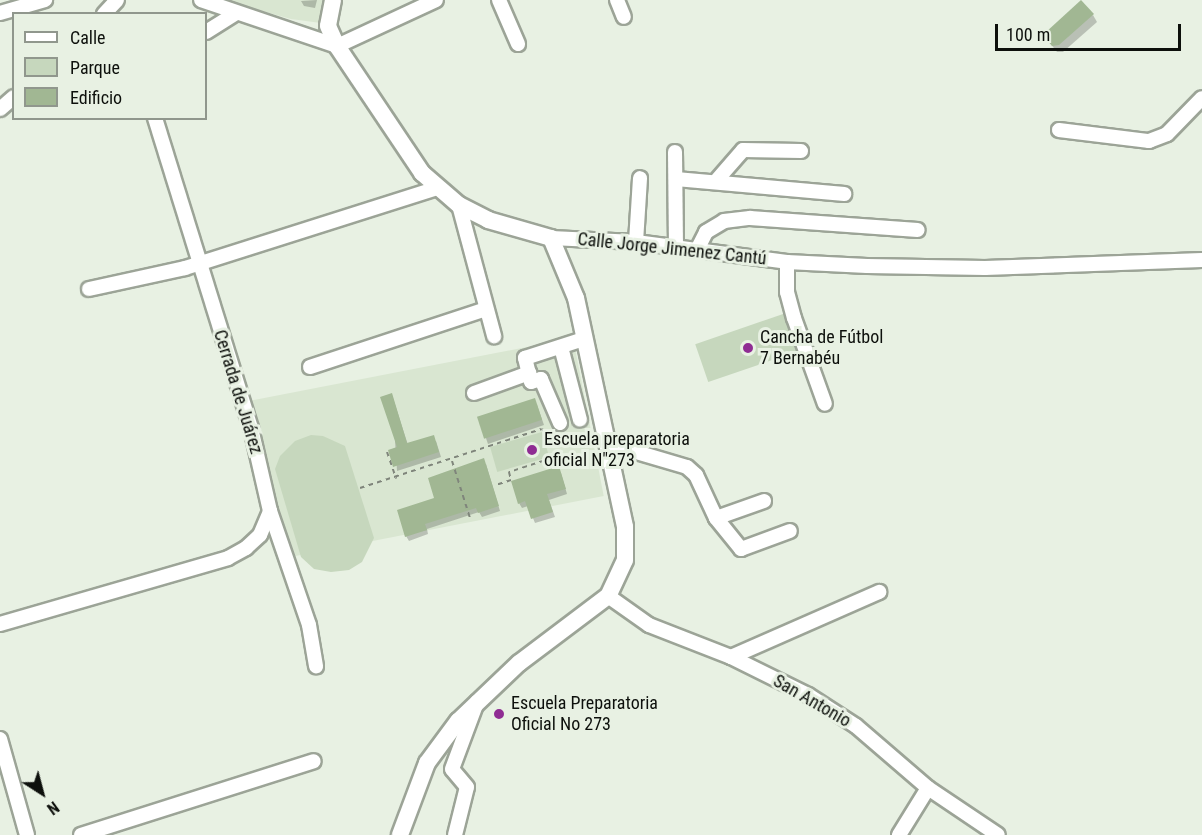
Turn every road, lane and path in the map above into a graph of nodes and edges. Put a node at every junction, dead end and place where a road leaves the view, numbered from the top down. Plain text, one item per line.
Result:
1 (45, 0) edge
2 (117, 0) edge
3 (201, 0) edge
4 (333, 0) edge
5 (436, 0) edge
6 (499, 0) edge
7 (617, 0) edge
8 (7, 6) edge
9 (233, 8) edge
10 (106, 12) edge
11 (624, 17) dead end
12 (207, 31) edge
13 (518, 44) dead end
14 (337, 46) junction
15 (1202, 98) edge
16 (12, 99) edge
17 (0, 109) edge
18 (156, 120) edge
19 (1059, 130) dead end
20 (801, 151) dead end
21 (675, 152) dead end
22 (640, 178) dead end
23 (676, 179) junction
24 (716, 181) junction
25 (437, 188) junction
26 (844, 194) dead end
27 (459, 206) junction
28 (918, 230) dead end
29 (551, 238) junction
30 (636, 242) junction
31 (676, 247) junction
32 (697, 250) junction
33 (1202, 260) edge
34 (787, 262) junction
35 (198, 263) junction
36 (89, 289) dead end
37 (486, 309) junction
38 (494, 336) dead end
39 (584, 339) junction
40 (561, 347) junction
41 (310, 367) dead end
42 (529, 373) junction
43 (474, 393) dead end
44 (825, 404) dead end
45 (580, 420) dead end
46 (560, 423) dead end
47 (605, 428) junction
48 (556, 442) junction
49 (609, 444) junction
50 (546, 446) dead end
51 (387, 452) dead end
52 (452, 461) junction
53 (396, 478) junction
54 (496, 485) dead end
55 (360, 488) dead end
56 (764, 501) dead end
57 (270, 511) junction
58 (470, 518) dead end
59 (716, 518) junction
60 (790, 531) dead end
61 (879, 592) dead end
62 (608, 596) junction
63 (0, 624) edge
64 (731, 657) junction
65 (316, 666) dead end
66 (477, 699) junction
67 (0, 739) edge
68 (314, 761) dead end
69 (928, 788) junction
70 (27, 835) edge
71 (81, 835) edge
72 (400, 835) edge
73 (454, 835) edge
74 (899, 835) edge
75 (998, 835) edge

1 - 8 street
2 - 10 street
3 - 9 street
4 - 14 main road, Calle Jorge Jimenez Cantú
5 - 14 street
6 - 13 street
7 - 11 street
9 - 12 street
9 - 14 street
14 - 25 main road, Calle Jorge Jimenez Cantú
15 - 19 street
16 - 17 street
18 - 35 street, Cerrada de Juárez
20 - 24 street
21 - 23 street
22 - 30 street
23 - 24 street
23 - 31 street
24 - 26 street
25 - 27 main road, Calle Jorge Jimenez Cantú
25 - 35 street
27 - 29 main road, Calle Jorge Jimenez Cantú
27 - 37 street
28 - 32 street
29 - 30 street, Calle Jorge Jimenez Cantú
29 - 39 main road
30 - 31 street, Calle Jorge Jimenez Cantú
31 - 32 street, Calle Jorge Jimenez Cantú
32 - 34 street, Calle Jorge Jimenez Cantú
33 - 34 street, Calle Jorge Jimenez Cantú
34 - 44 street
35 - 36 street
35 - 57 street, Cerrada de Juárez
37 - 38 street
37 - 41 street
39 - 40 street
39 - 47 main road
40 - 42 street
40 - 45 street
42 - 43 street
42 - 46 street
47 - 48 path
47 - 49 main road
48 - 50 path
48 - 52 path
48 - 54 path
49 - 59 street
49 - 62 main road
51 - 53 path
52 - 53 path
52 - 58 path
53 - 55 path
56 - 59 street
57 - 63 street
57 - 65 street, Cerrada de Juárez
59 - 60 street
61 - 64 street
62 - 64 street, San Antonio
62 - 66 main road
64 - 69 street, San Antonio
66 - 72 main road
66 - 73 street
67 - 70 street
68 - 71 street
69 - 74 street
69 - 75 street, San Antonio

